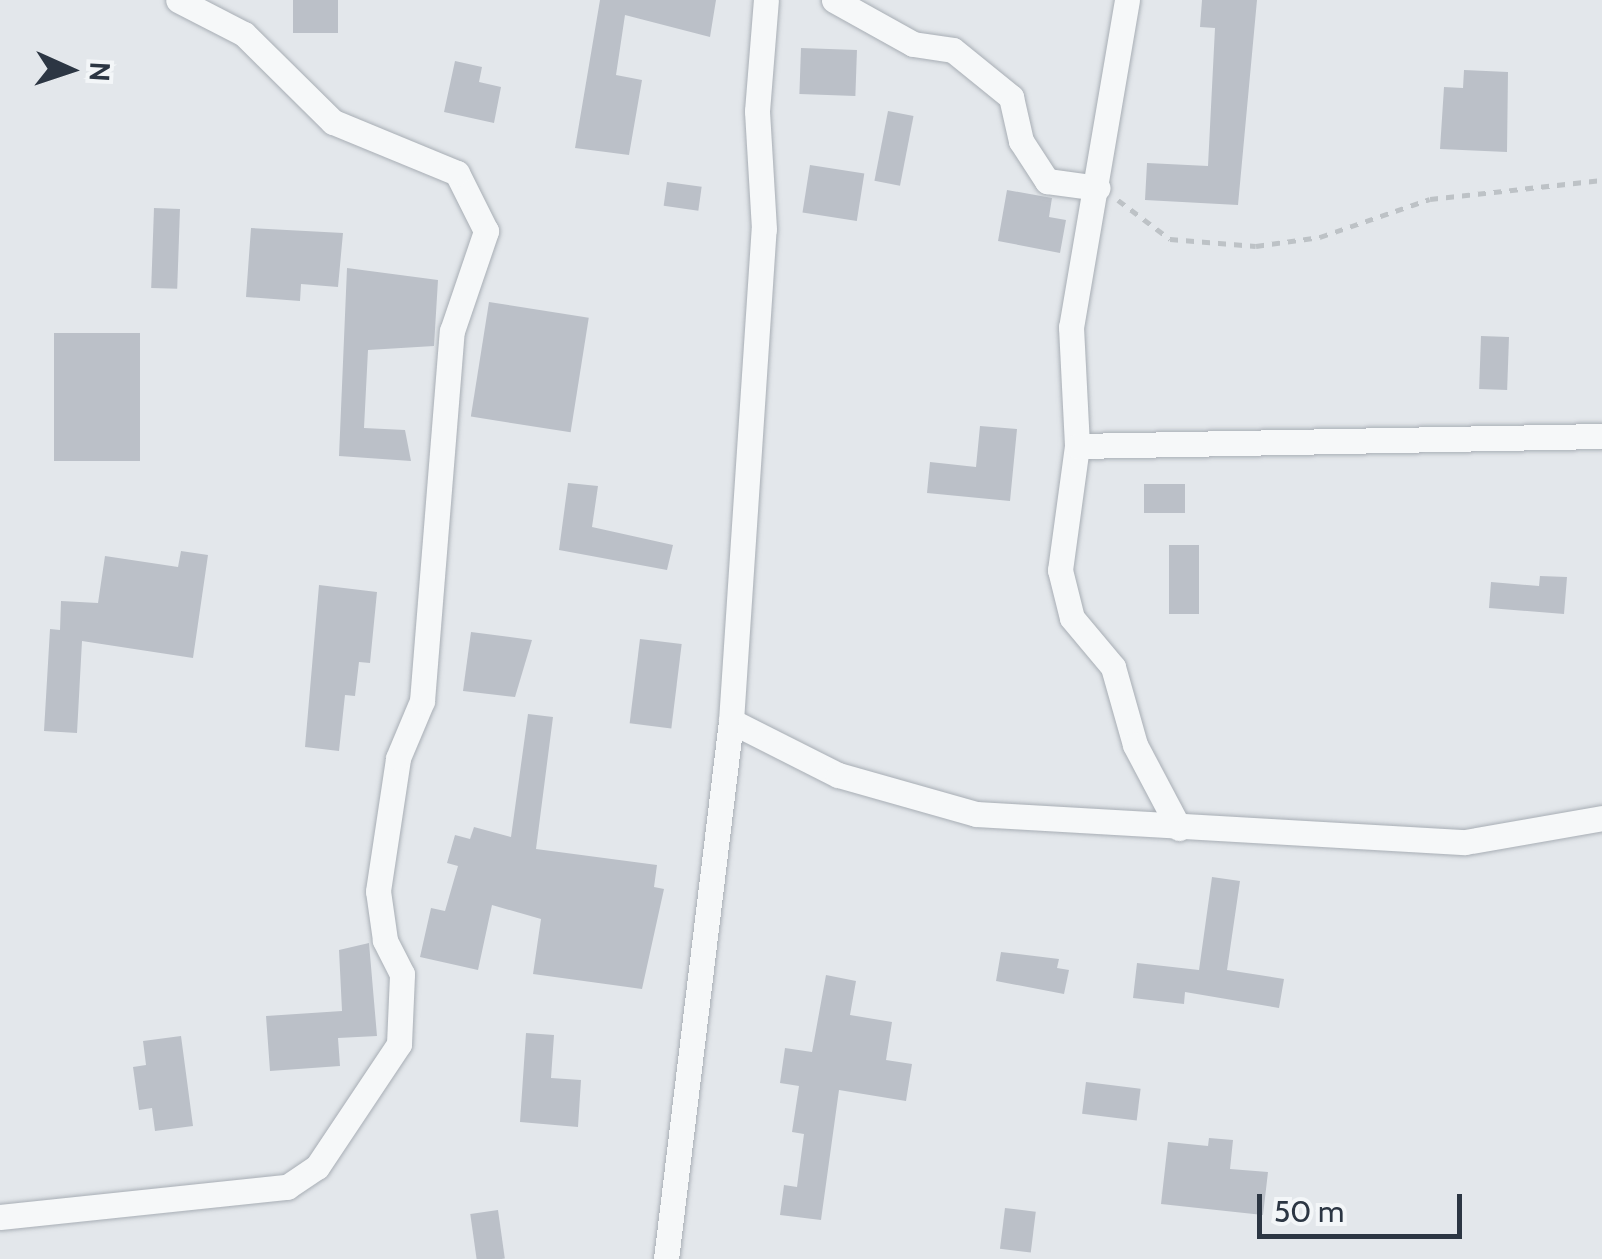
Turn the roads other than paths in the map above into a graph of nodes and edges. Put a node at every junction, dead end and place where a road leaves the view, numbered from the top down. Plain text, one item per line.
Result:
1 (178, 0) edge
2 (766, 0) edge
3 (834, 0) edge
4 (1127, 0) edge
5 (1098, 188) junction
6 (1602, 436) edge
7 (1077, 446) junction
8 (732, 721) junction
9 (1600, 820) edge
10 (1179, 828) junction
11 (0, 1217) edge
12 (666, 1259) edge

1 - 11 street
2 - 8 street
3 - 5 street
4 - 5 street
5 - 7 street
6 - 7 street
7 - 10 street
8 - 10 street
8 - 12 street
9 - 10 street

